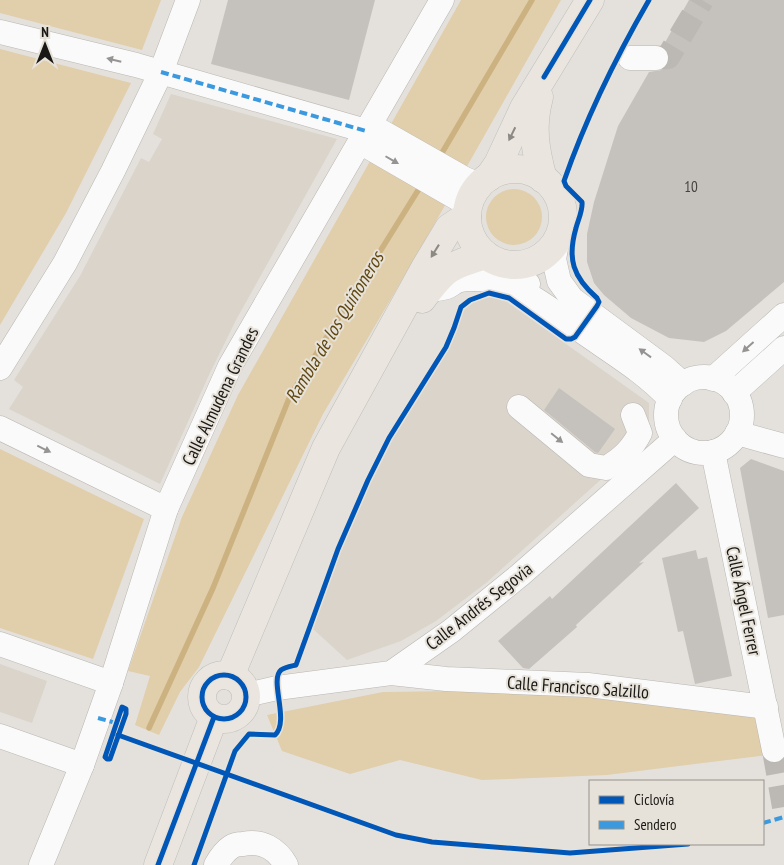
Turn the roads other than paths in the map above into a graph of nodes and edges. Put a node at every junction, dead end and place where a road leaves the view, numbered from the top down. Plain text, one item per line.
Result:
1 (188, 0) edge
2 (442, 0) edge
3 (590, 0) edge
4 (0, 32) edge
5 (630, 58) dead end
6 (656, 58) tunnel mouth
7 (161, 72) junction
8 (544, 77) junction
9 (365, 133) junction
10 (543, 178) junction
11 (477, 195) junction
12 (558, 238) junction
13 (491, 258) junction
14 (428, 290) junction
15 (557, 312) junction
16 (784, 315) edge
17 (784, 348) edge
18 (374, 362) junction
19 (0, 368) edge
20 (712, 379) junction
21 (677, 392) junction
22 (734, 393) junction
23 (519, 407) dead end
24 (633, 415) dead end
25 (0, 428) edge
26 (737, 433) junction
27 (675, 439) junction
28 (784, 446) edge
29 (713, 452) junction
30 (166, 509) junction
31 (0, 644) edge
32 (391, 673) junction
33 (111, 683) junction
34 (238, 686) junction
35 (766, 707) junction
36 (214, 718) junction
37 (0, 736) edge
38 (774, 750) tunnel mouth
39 (82, 765) junction
40 (41, 865) edge
41 (158, 865) edge
42 (216, 865) edge
43 (286, 865) edge

1 - 7 street
2 - 9 street, Calle Almudena Grandes
3 - 8 main road
7 -> 4 street
5 - 6 street
7 - 9 street
7 - 19 street
8 - 10 main road
8 -> 11 main road
9 - 11 street
9 - 30 street, Calle Almudena Grandes
10 - 11 main road
10 - 12 main road
11 - 13 main road
11 -> 18 main road
12 - 13 main road
21 -> 12 street
13 - 14 main road
13 - 15 street
14 - 15 street
14 - 18 main road
15 - 21 street
16 -> 20 street
17 - 22 street
18 - 34 main road
20 - 21 street
20 - 22 street
21 - 27 street
22 - 26 street
23 -> 24 street
25 -> 30 street
26 - 28 street
26 - 29 street
27 - 29 street
27 - 32 street, Calle Andrés Segovia
29 - 35 street, Calle Ángel Ferrer
30 - 33 street, Calle Almudena Grandes
31 - 33 street
32 - 34 street, Calle Andrés Segovia
32 - 35 street, Calle Francisco Salzillo
33 - 39 street, Calle Almudena Grandes
34 - 36 main road
34 - 36 main road
35 - 38 street, Calle Ángel Ferrer
36 - 41 main road
37 - 39 street
39 - 40 street, Calle Almudena Grandes
42 - 43 street

